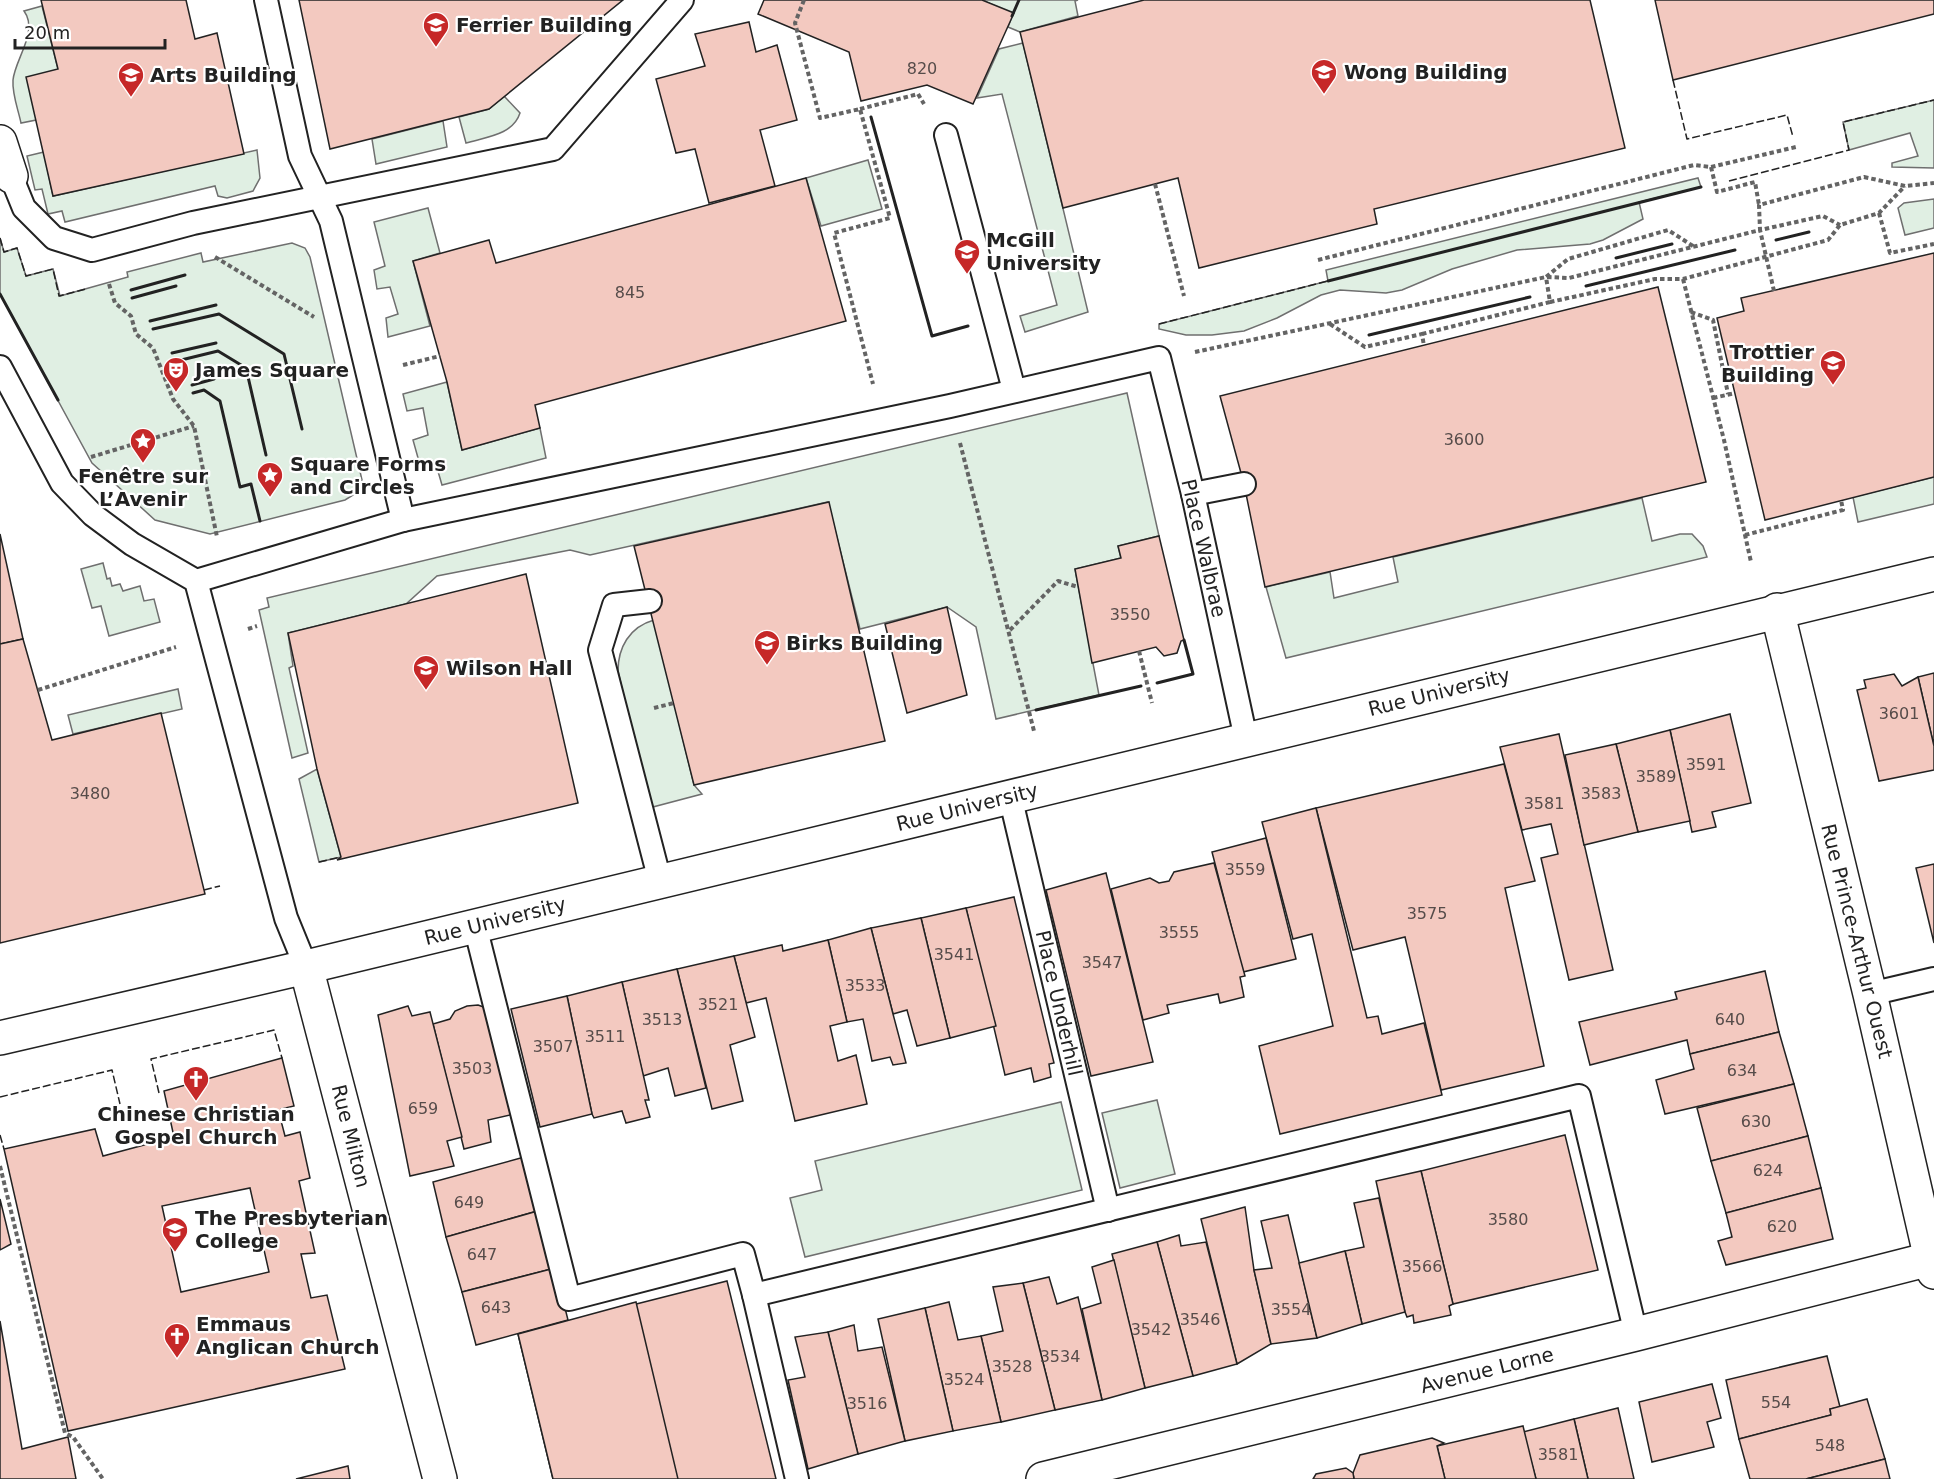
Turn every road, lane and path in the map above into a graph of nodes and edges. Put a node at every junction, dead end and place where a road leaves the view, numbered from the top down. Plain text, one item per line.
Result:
1 (266, 0) edge
2 (682, 0) edge
3 (804, 0) edge
4 (860, 109) junction
5 (946, 135) joint
6 (0, 142) edge
7 (1796, 147) dead end
8 (1711, 166) junction
9 (1934, 183) edge
10 (1155, 184) dead end
11 (15, 185) joint
12 (1905, 186) junction
13 (319, 196) junction
14 (1759, 205) junction
15 (1879, 213) junction
16 (193, 223) junction
17 (1840, 225) junction
18 (1760, 230) junction
19 (1934, 244) edge
20 (1693, 246) junction
21 (1766, 256) junction
22 (1318, 260) dead end
23 (1546, 277) junction
24 (1683, 279) junction
25 (109, 284) dead end
26 (1774, 291) dead end
27 (1184, 296) dead end
28 (1550, 302) junction
29 (1691, 312) junction
30 (323, 322) dead end
31 (1330, 323) junction
32 (1422, 334) junction
33 (1424, 346) dead end
34 (1159, 358) junction
35 (0, 367) edge
36 (874, 382) dead end
37 (1014, 390) junction
38 (1735, 393) dead end
39 (1728, 394) junction
40 (1713, 398) junction
41 (194, 426) junction
42 (960, 441) dead end
43 (83, 460) dead end
44 (1244, 484) dead end
45 (1193, 494) junction
46 (1841, 501) dead end
47 (403, 520) junction
48 (1745, 535) junction
49 (218, 540) dead end
50 (1750, 562) dead end
51 (1934, 574) edge
52 (196, 581) junction
53 (1078, 587) dead end
54 (650, 601) dead end
55 (1777, 610) junction
56 (257, 626) dead end
57 (248, 629) dead end
58 (1010, 630) junction
59 (179, 646) dead end
60 (1139, 651) dead end
61 (38, 690) dead end
62 (1152, 703) dead end
63 (1034, 731) dead end
64 (1246, 739) junction
65 (1010, 796) junction
66 (660, 881) junction
67 (475, 926) junction
68 (306, 967) junction
69 (1934, 979) edge
70 (1870, 994) junction
71 (0, 1038) edge
72 (0, 1166) edge
73 (1108, 1210) junction
74 (1933, 1263) edge
75 (754, 1295) junction
76 (1636, 1334) junction
77 (103, 1479) edge
78 (440, 1479) edge
79 (797, 1479) edge
80 (1043, 1479) edge

1 - 13 lane
2 - 13 lane
3 - 4 path
4 - 5 path
4 - 36 path
5 - 37 lane
6 - 11 street
7 - 8 path
8 - 14 path
8 - 22 path
9 - 12 path
10 - 27 path
11 - 16 lane
12 - 14 path
12 - 15 path
13 - 16 lane
13 - 47 lane
14 - 18 path
15 - 17 path
15 - 19 path
16 - 30 path
17 - 18 path
17 - 21 path
18 - 20 path
18 - 21 path
20 - 23 path
20 - 23 path
21 - 24 path
21 - 26 path
23 - 28 path
23 - 31 path
24 - 28 path
24 - 29 path
25 - 41 path
28 - 32 path
29 - 39 path
29 - 40 path
31 - 32 path
31 - 34 path
32 - 33 path
34 - 37 lane
34 - 45 lane, Place Walbrae
35 - 52 lane
37 - 47 lane
38 - 39 path
39 - 40 path
40 - 48 path
41 - 43 path
41 - 49 path
42 - 58 path
44 - 45 lane
45 - 64 lane, Place Walbrae
46 - 48 path
47 - 52 lane
48 - 50 path
51 - 55 street, Rue University
52 - 68 lane
53 - 58 path
54 - 66 lane
55 - 64 street, Rue University
55 - 70 street, Rue Prince-Arthur Ouest
56 - 57 path
58 - 63 path
59 - 61 path
60 - 62 path
64 - 65 street, Rue University
65 - 66 street, Rue University
65 - 73 lane, Place Underhill
66 - 67 street, Rue University
67 - 68 street, Rue University
67 - 75 lane
68 - 71 street, Rue University
68 - 78 street, Rue Milton
69 - 70 lane
70 - 74 street, Rue Prince-Arthur Ouest
72 - 77 path
73 - 75 lane
73 - 76 lane
74 - 76 street, Avenue Lorne
75 - 79 lane
76 - 80 street, Avenue Lorne

